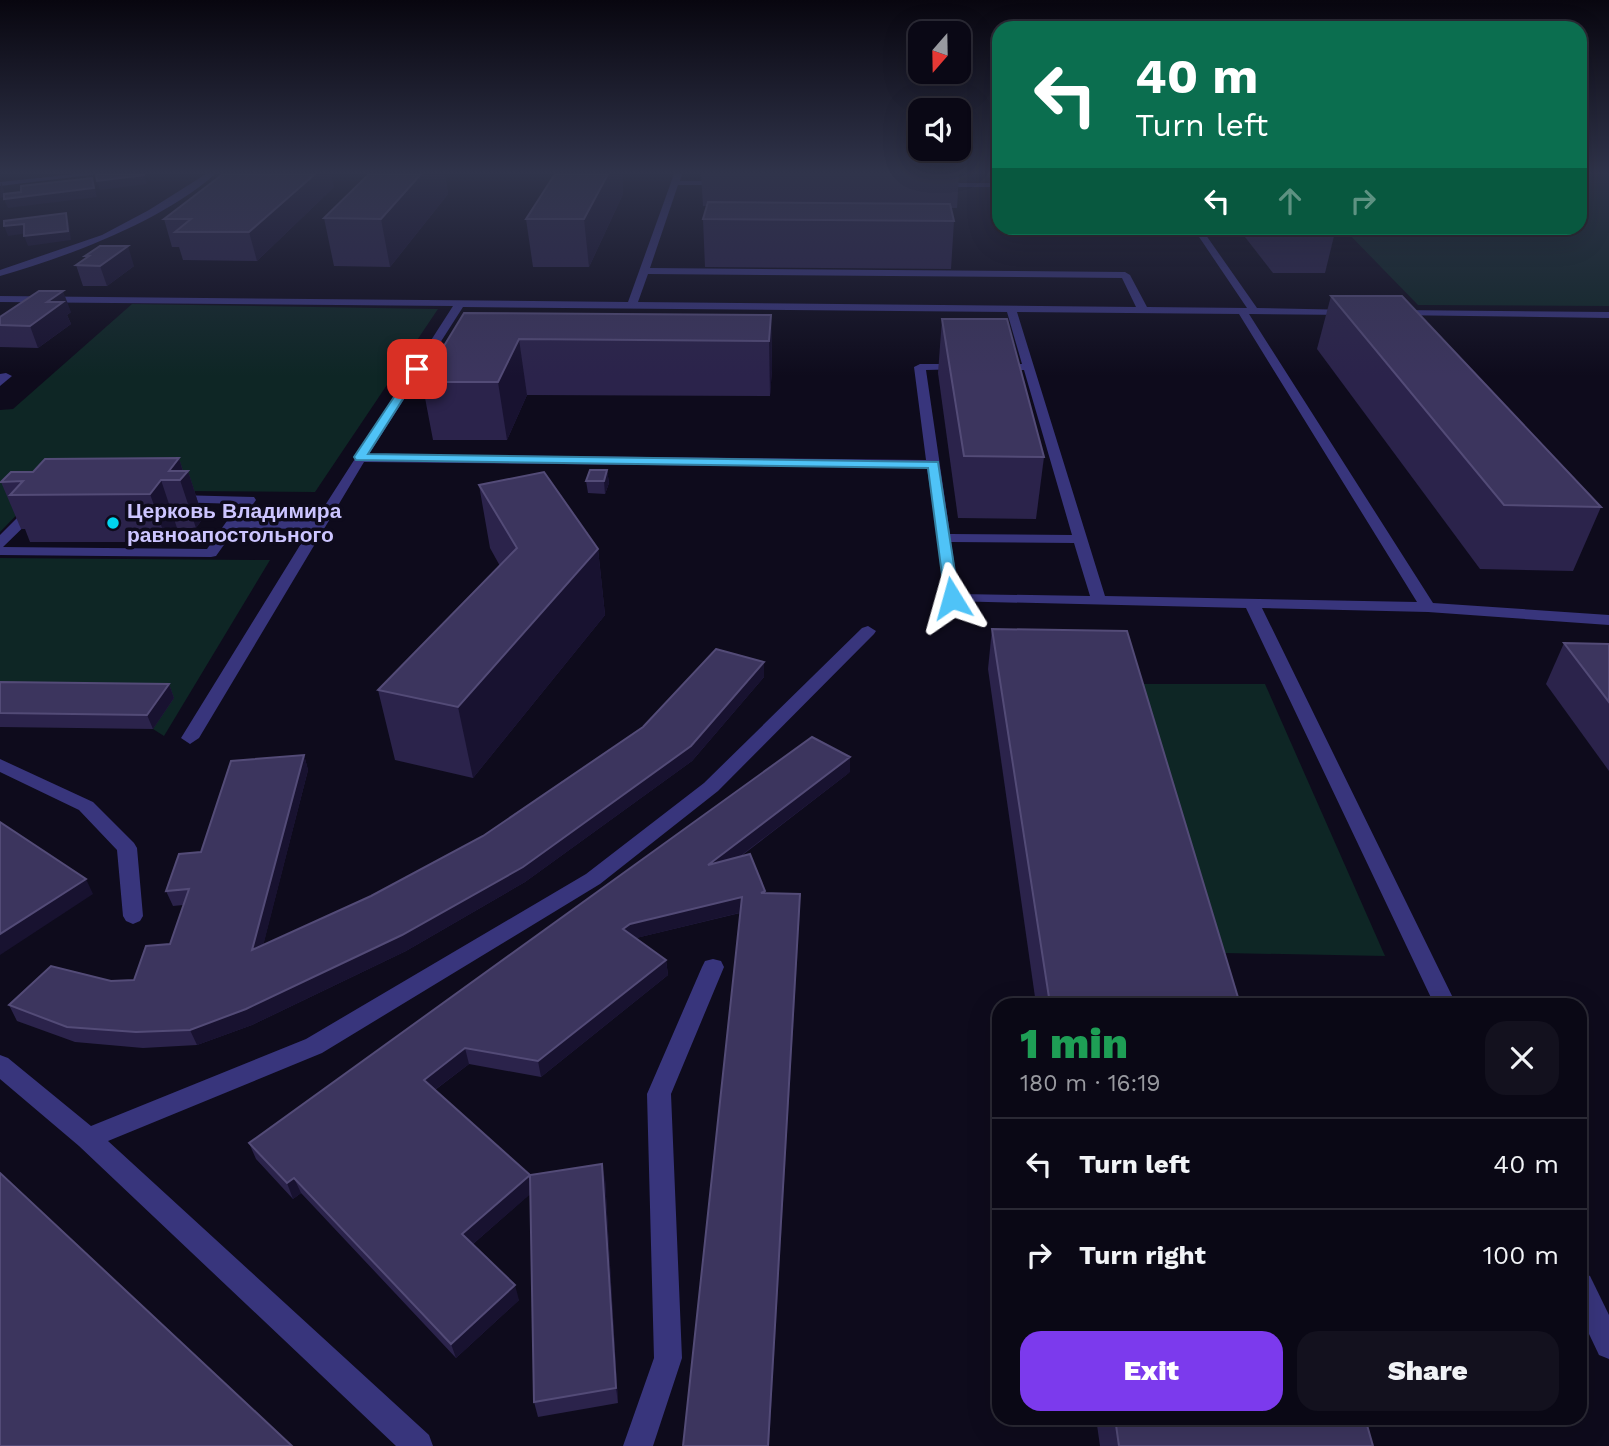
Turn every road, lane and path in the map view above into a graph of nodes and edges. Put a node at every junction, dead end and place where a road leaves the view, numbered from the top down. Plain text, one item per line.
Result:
1 (92, 241) edge
2 (654, 241) edge
3 (1205, 241) edge
4 (644, 271) junction
5 (0, 273) edge
6 (0, 299) edge
7 (460, 303) junction
8 (632, 304) junction
9 (1011, 308) junction
10 (1143, 310) junction
11 (1248, 311) junction
12 (1360, 312) edge
13 (1387, 312) edge
14 (1609, 315) edge
15 (1029, 368) junction
16 (0, 376) edge
17 (0, 383) edge
18 (360, 457) junction
19 (933, 464) junction
20 (44, 499) edge
21 (167, 499) edge
22 (232, 524) junction
23 (319, 525) junction
24 (944, 538) junction
25 (1080, 539) junction
26 (0, 543) edge
27 (0, 551) edge
28 (1099, 601) junction
29 (1252, 604) junction
30 (1428, 607) junction
31 (1609, 620) edge
32 (868, 631) dead end
33 (190, 738) dead end
34 (0, 765) edge
35 (133, 916) dead end
36 (713, 967) dead end
37 (1442, 998) edge
38 (1, 1068) edge
39 (88, 1138) junction
40 (1587, 1299) edge
41 (1609, 1345) edge
42 (418, 1446) edge
43 (638, 1446) edge

1 - 5 street
2 - 4 street
3 - 11 street
4 - 8 street
4 - 10 street
6 - 7 street
7 - 8 street
7 - 18 street
8 - 9 street
9 - 10 street
9 - 15 street
10 - 11 street
11 - 12 street
11 - 30 street
13 - 14 street
15 - 19 street
15 - 25 street
16 - 17 street
18 - 19 street
18 - 23 street
19 - 24 street
20 - 26 street
21 - 22 street
22 - 23 street
22 - 27 street
23 - 33 street
24 - 25 street
24 - 28 street
25 - 28 street
28 - 29 street
29 - 30 street
29 - 37 street
30 - 31 street
32 - 39 street
34 - 35 street
36 - 43 street
38 - 39 street
39 - 42 street
40 - 41 street

